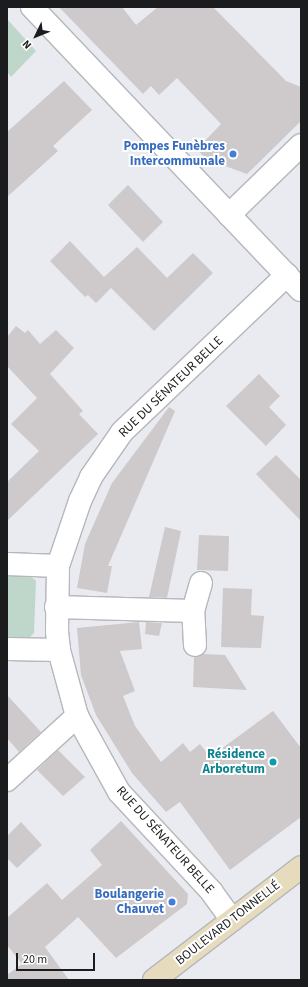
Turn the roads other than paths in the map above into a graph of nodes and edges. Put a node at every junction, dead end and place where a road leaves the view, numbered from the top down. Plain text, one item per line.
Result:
1 (32, 7) edge
2 (301, 145) edge
3 (229, 215) junction
4 (294, 282) edge
5 (7, 564) edge
6 (58, 566) junction
7 (201, 583) dead end
8 (56, 607) junction
9 (193, 611) junction
10 (195, 645) dead end
11 (7, 649) edge
12 (59, 650) junction
13 (76, 716) junction
14 (7, 780) edge
15 (301, 867) edge
16 (232, 920) junction
17 (154, 980) edge

1 - 3 street
2 - 3 street
3 - 4 street
4 - 6 street, RUE DU SÉNATEUR BELLE
5 - 6 street
6 - 8 street, RUE DU SÉNATEUR BELLE
7 - 9 street
8 - 9 street
8 - 12 street, RUE DU SÉNATEUR BELLE
9 - 10 street
11 - 12 street
12 - 13 street, RUE DU SÉNATEUR BELLE
13 - 14 street
13 - 16 street, RUE DU SÉNATEUR BELLE
15 - 16 main road, BOULEVARD TONNELLÉ
16 - 17 main road, BOULEVARD TONNELLÉ

